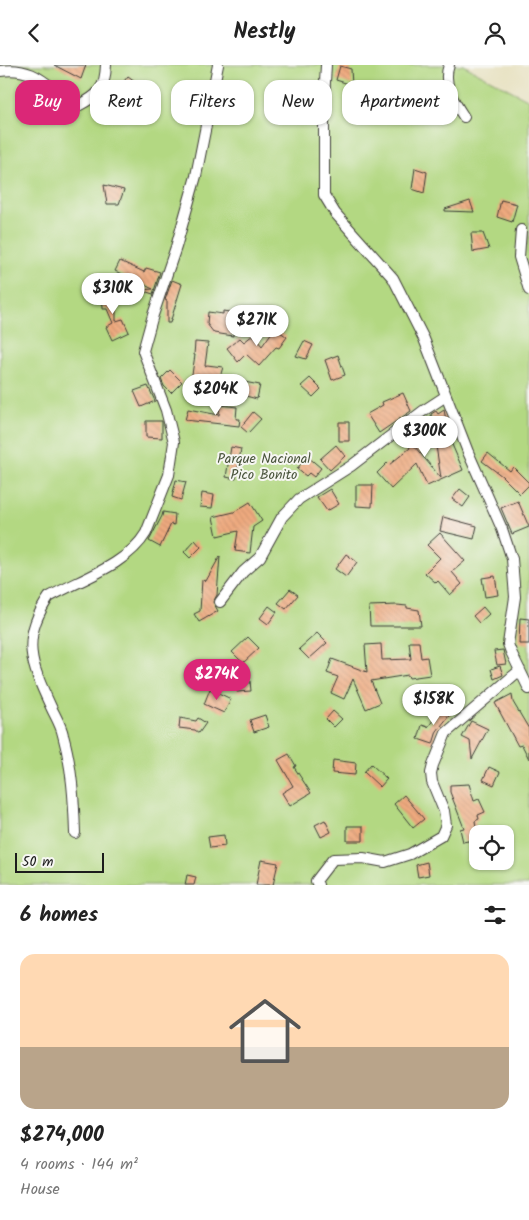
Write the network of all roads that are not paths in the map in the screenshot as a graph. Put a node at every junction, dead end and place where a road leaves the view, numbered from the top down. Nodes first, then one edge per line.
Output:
1 (106, 65) edge
2 (218, 65) edge
3 (326, 65) edge
4 (449, 65) edge
5 (0, 71) edge
6 (464, 117) dead end
7 (521, 230) dead end
8 (529, 290) edge
9 (446, 396) junction
10 (220, 603) dead end
11 (520, 670) junction
12 (529, 689) edge
13 (75, 833) dead end
14 (318, 885) edge

1 - 5 street
2 - 13 street
3 - 9 street
4 - 6 street
7 - 8 street
9 - 10 street
9 - 11 street
11 - 12 street
11 - 14 street

